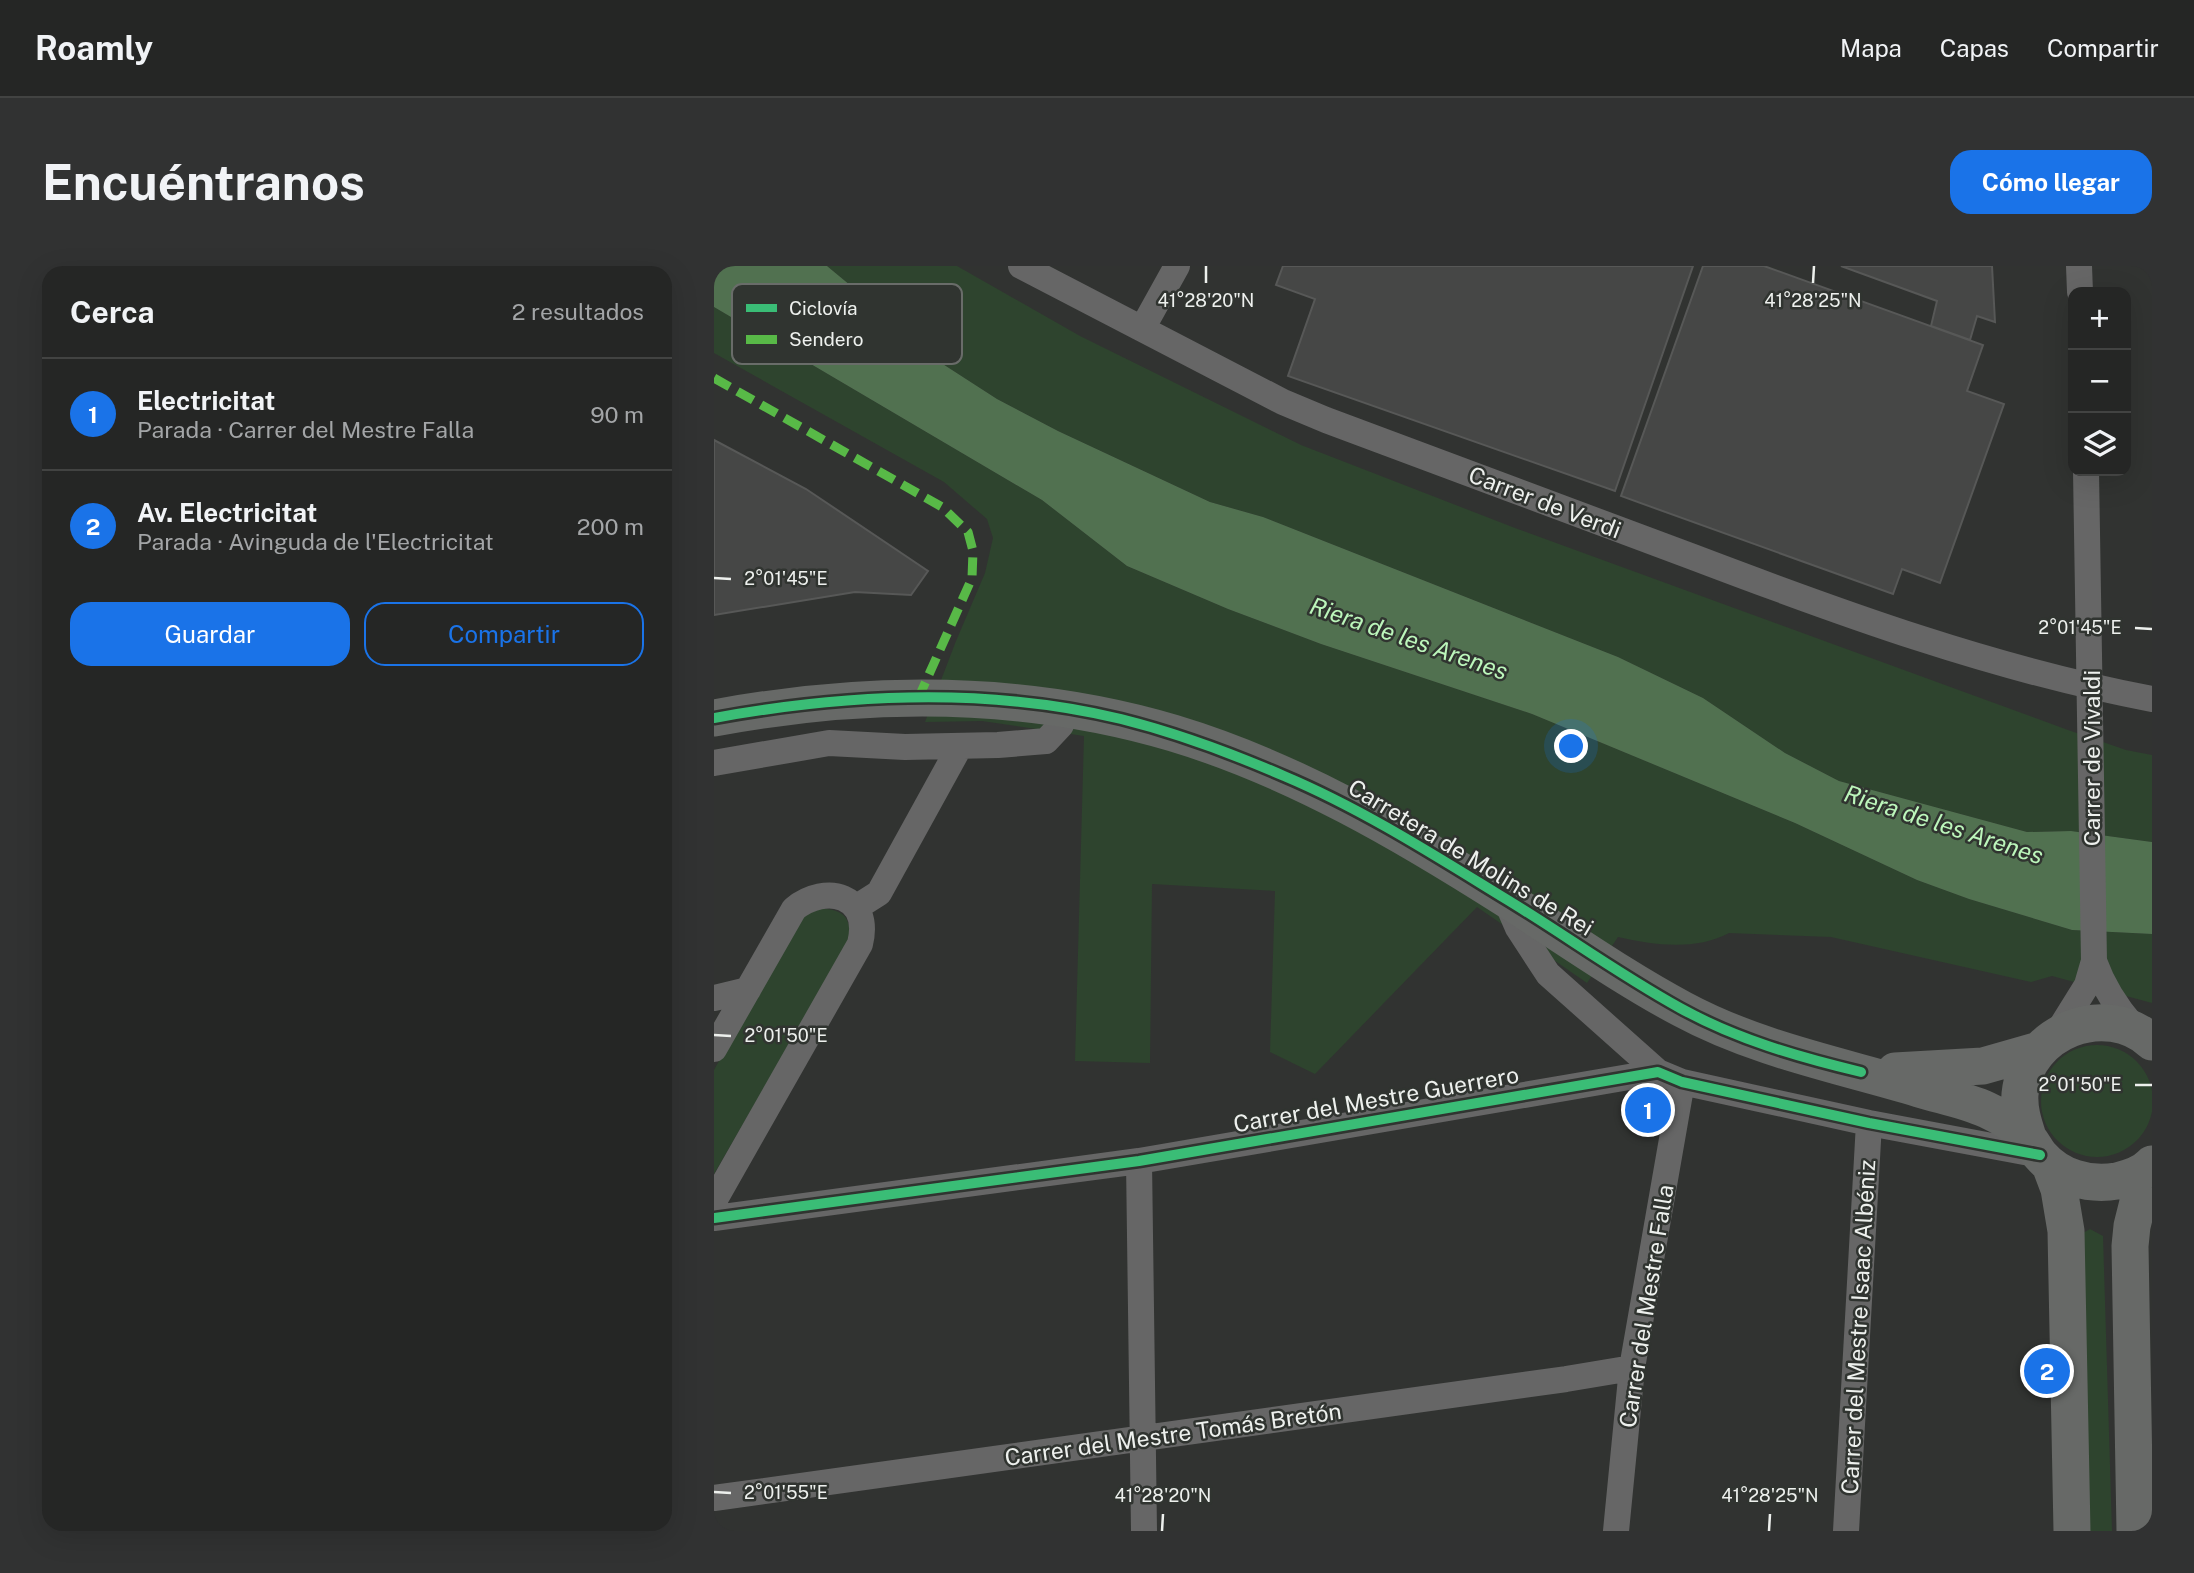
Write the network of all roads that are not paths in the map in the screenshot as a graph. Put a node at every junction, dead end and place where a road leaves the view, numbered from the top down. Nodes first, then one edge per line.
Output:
1 (1021, 266) edge
2 (1177, 266) edge
3 (2079, 266) edge
4 (2080, 287) edge
5 (1142, 329) junction
6 (2086, 476) edge
7 (2090, 687) junction
8 (2152, 699) edge
9 (1067, 709) junction
10 (714, 718) edge
11 (960, 746) junction
12 (714, 763) edge
13 (1505, 898) junction
14 (858, 907) junction
15 (2094, 961) junction
16 (748, 990) junction
17 (714, 998) edge
18 (2145, 1037) edge
19 (2047, 1043) junction
20 (714, 1049) edge
21 (1658, 1072) junction
22 (1861, 1072) junction
23 (1682, 1082) junction
24 (1869, 1124) junction
25 (2039, 1152) junction
26 (1139, 1161) junction
27 (2150, 1168) edge
28 (714, 1201) edge
29 (714, 1218) edge
30 (1632, 1368) junction
31 (1144, 1438) junction
32 (714, 1498) edge
33 (1144, 1531) edge
34 (1615, 1531) edge
35 (1846, 1531) edge
36 (2072, 1531) edge
37 (2135, 1531) edge

1 - 5 street, Carrer de Verdi
2 - 5 street
3 - 4 street
5 - 7 street, Carrer de Verdi
6 - 7 street, Carrer de Vivaldi
7 - 8 street, Carrer de Verdi
7 - 15 street, Carrer de Vivaldi
9 - 10 main road, Carretera de Molins de Rei
9 - 11 street
9 - 13 main road, Carretera de Molins de Rei
11 - 12 street
11 - 14 street
13 - 21 street, Carretera de Molins de Rei
13 - 22 main road, Carretera de Molins de Rei
14 - 16 street
14 - 28 street
15 - 18 street, Carrer de Vivaldi
15 - 19 street, Carrer de Vivaldi
16 - 17 street
16 - 20 street
18 - 19 main road, Carretera de Molins de Rei
19 - 22 main road, Carretera de Molins de Rei
19 - 25 main road
21 - 23 street
21 - 26 street, Carrer del Mestre Guerrero
22 - 25 main road, Carretera de Molins de Rei
23 - 24 street
23 - 30 street, Carrer del Mestre Falla
24 - 25 street
24 - 35 street, Carrer del Mestre Isaac Albéniz
25 - 27 main road
25 - 36 main road
26 - 29 street, Carrer del Mestre Guerrero
26 - 31 street
27 - 37 main road
30 - 31 street, Carrer del Mestre Tomás Bretón
30 - 34 street, Carrer del Mestre Falla
31 - 32 street, Carrer del Mestre Tomás Bretón
31 - 33 street

